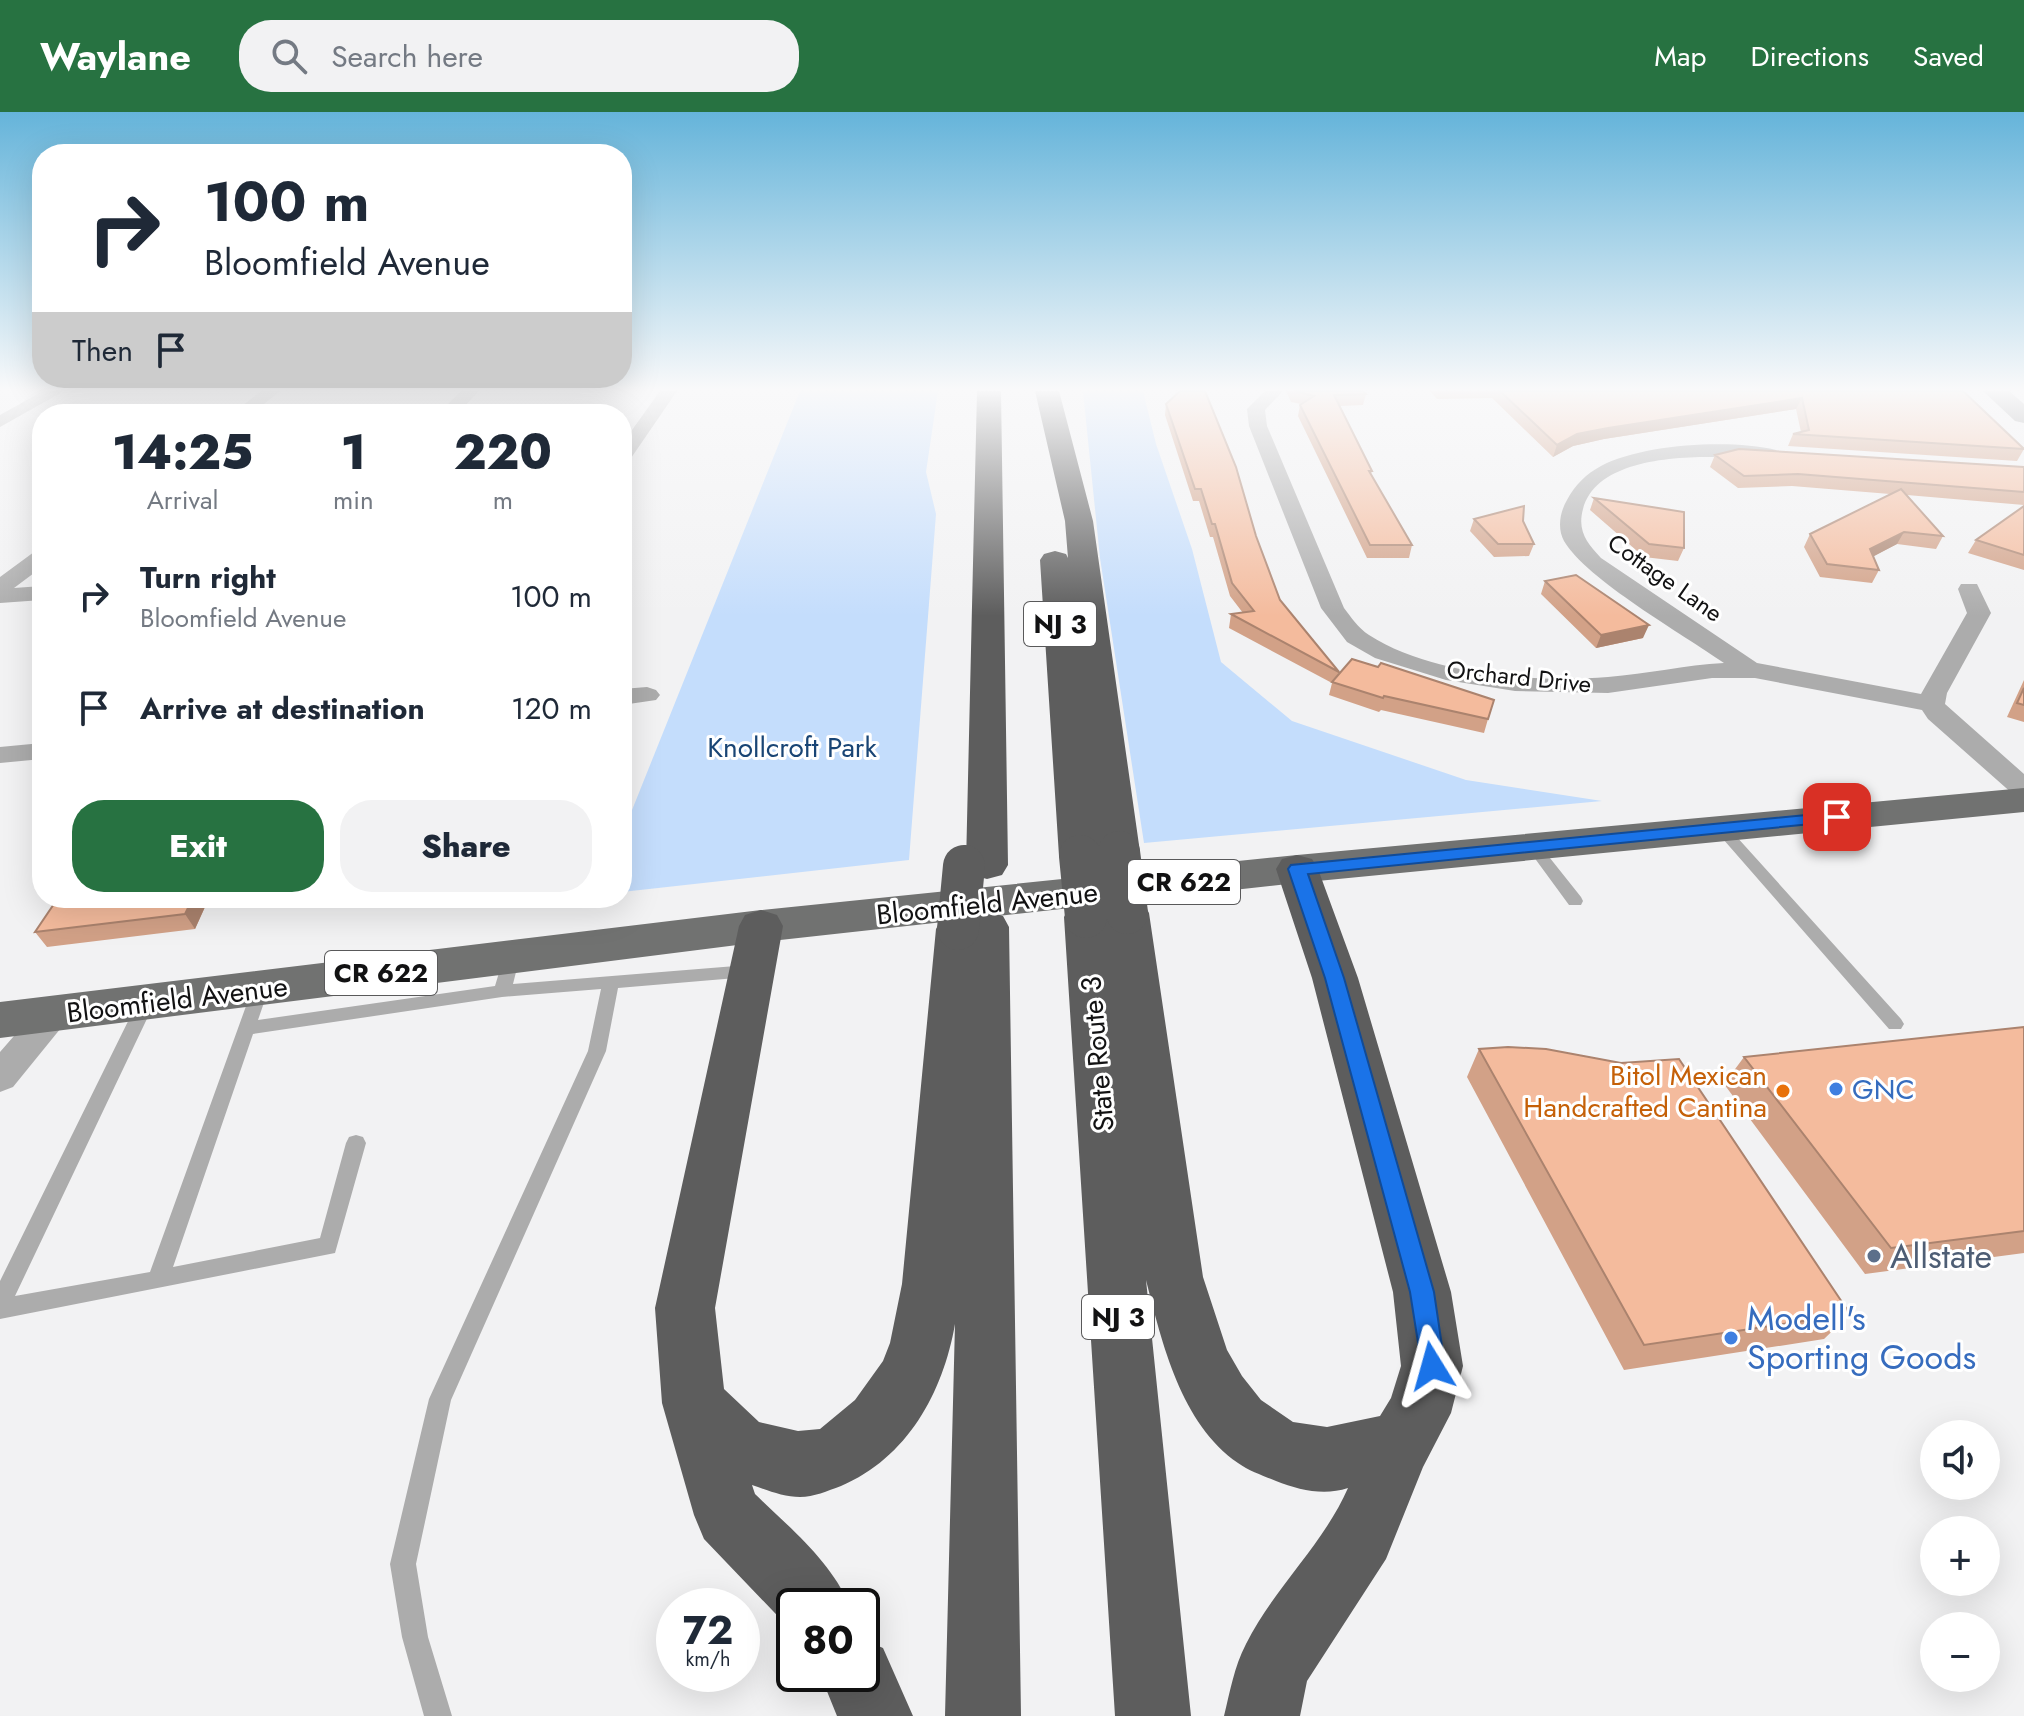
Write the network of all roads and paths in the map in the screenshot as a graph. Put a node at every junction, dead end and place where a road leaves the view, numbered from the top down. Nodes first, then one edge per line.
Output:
1 (989, 466) edge
2 (1053, 466) edge
3 (1274, 466) edge
4 (1622, 466) edge
5 (32, 564) edge
6 (0, 588) edge
7 (1969, 589) dead end
8 (32, 594) edge
9 (0, 596) edge
10 (1751, 670) junction
11 (1932, 704) junction
12 (32, 752) edge
13 (0, 755) edge
14 (2024, 789) edge
15 (2024, 800) edge
16 (1721, 828) junction
17 (1533, 846) junction
18 (1297, 869) junction
19 (1575, 901) dead end
20 (1106, 915) junction
21 (973, 928) junction
22 (757, 948) junction
23 (507, 974) junction
24 (610, 985) junction
25 (145, 1003) junction
26 (254, 1008) junction
27 (53, 1014) junction
28 (0, 1020) edge
29 (1895, 1024) dead end
30 (0, 1077) edge
31 (356, 1143) dead end
32 (158, 1280) junction
33 (0, 1306) edge
34 (694, 1403) junction
35 (1399, 1446) junction
36 (800, 1588) edge
37 (865, 1692) edge
38 (438, 1716) edge
39 (875, 1716) edge
40 (983, 1716) edge
41 (1153, 1716) edge
42 (1262, 1716) edge

1 - 21 highway, NJ 3, bridge
2 - 20 highway, State Route 3 / NJ 3, bridge
3 - 10 street, Orchard Drive
4 - 10 street, Cottage Lane
5 - 6 street
7 - 11 street
8 - 9 street
10 - 11 street, Orchard Drive
11 - 14 street
12 - 13 street
15 - 16 main road, Bloomfield Avenue / CR 622
16 - 17 main road, Bloomfield Avenue / CR 622
16 - 29 lane
17 - 18 main road, Bloomfield Avenue / CR 622
17 - 19 lane
18 - 22 main road, Bloomfield Avenue / CR 622
18 - 35 highway
20 - 35 highway
20 - 41 highway, State Route 3 / NJ 3
21 - 34 highway
21 - 40 highway
22 - 23 main road, Bloomfield Avenue / CR 622
22 - 24 lane
22 - 34 highway
23 - 24 lane
23 - 26 main road, Bloomfield Avenue / CR 622
24 - 38 lane
25 - 26 main road, Bloomfield Avenue / CR 622
25 - 27 main road, Bloomfield Avenue / CR 622
25 - 33 lane
26 - 32 lane
27 - 28 main road, Bloomfield Avenue / CR 622
27 - 30 street
31 - 32 lane
32 - 33 lane
34 - 36 highway
35 - 42 highway
37 - 39 highway

